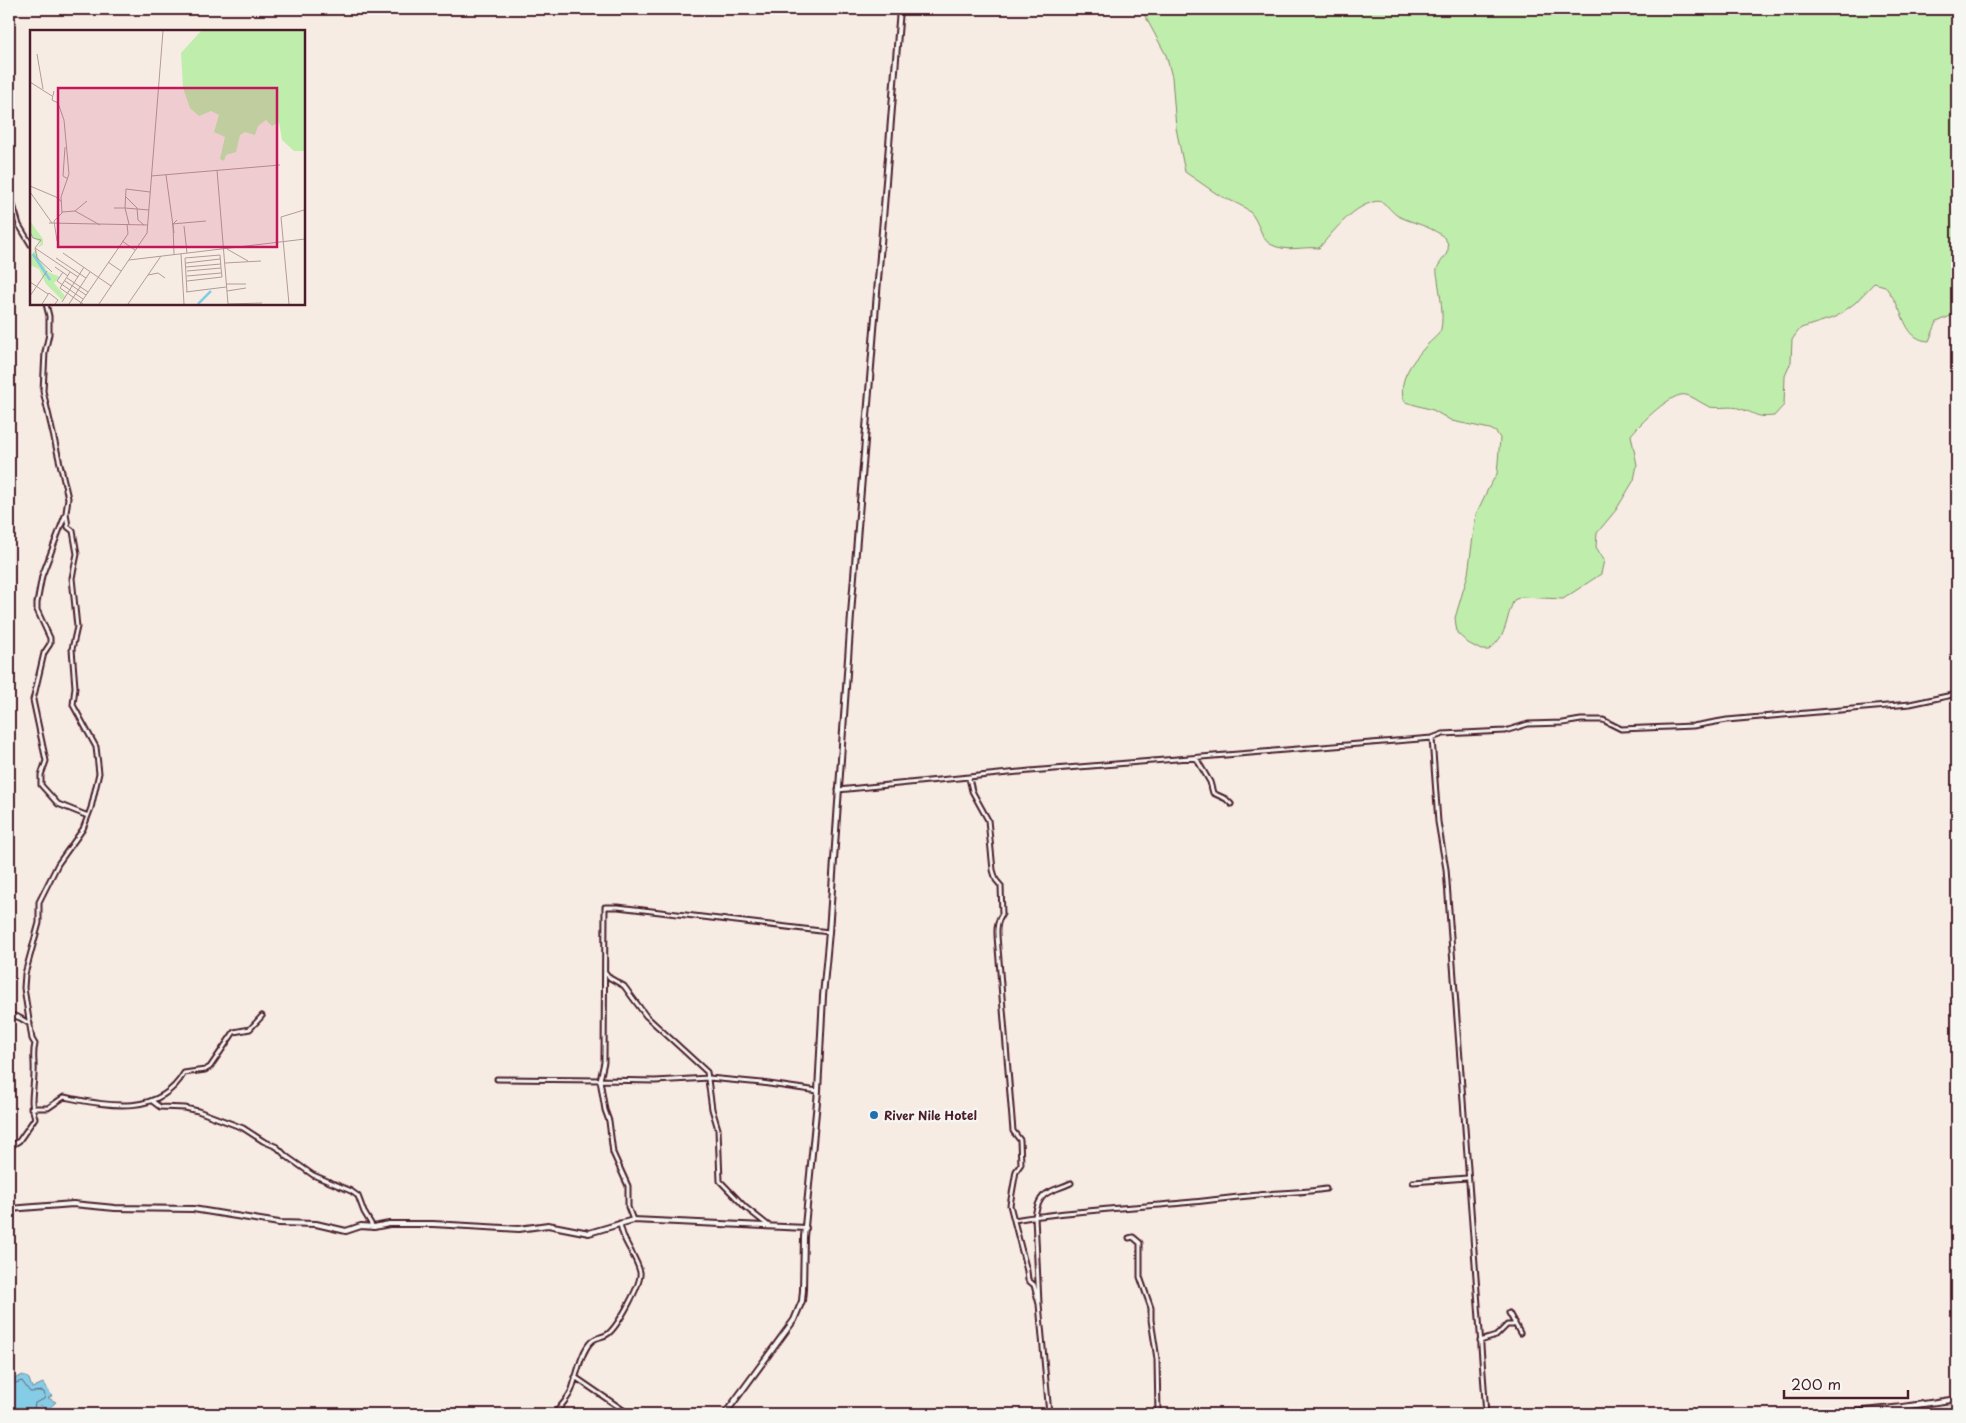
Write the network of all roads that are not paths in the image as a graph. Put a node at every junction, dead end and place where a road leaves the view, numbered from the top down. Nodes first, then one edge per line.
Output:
1 (900, 9) edge
2 (9, 169) edge
3 (30, 243) edge
4 (46, 305) edge
5 (66, 513) junction
6 (1957, 694) edge
7 (1432, 738) junction
8 (1196, 758) junction
9 (969, 778) junction
10 (838, 790) junction
11 (1231, 804) dead end
12 (88, 816) junction
13 (830, 932) junction
14 (605, 971) junction
15 (9, 1014) edge
16 (262, 1016) dead end
17 (30, 1024) junction
18 (709, 1078) junction
19 (497, 1079) dead end
20 (600, 1080) junction
21 (818, 1091) junction
22 (151, 1101) junction
23 (31, 1108) junction
24 (9, 1147) edge
25 (1468, 1178) junction
26 (1413, 1182) dead end
27 (1071, 1183) dead end
28 (1326, 1189) dead end
29 (9, 1209) edge
30 (1035, 1216) junction
31 (633, 1220) junction
32 (1014, 1220) junction
33 (620, 1224) junction
34 (770, 1226) junction
35 (374, 1227) junction
36 (806, 1228) junction
37 (1129, 1238) dead end
38 (1039, 1304) junction
39 (1509, 1313) dead end
40 (1515, 1322) junction
41 (1520, 1333) dead end
42 (1480, 1341) junction
43 (575, 1377) junction
44 (1957, 1399) edge
45 (554, 1414) edge
46 (629, 1414) edge
47 (725, 1414) edge
48 (1049, 1414) edge
49 (1158, 1414) edge
50 (1486, 1414) edge
51 (1835, 1414) edge

1 - 10 street
2 - 3 street
4 - 5 street
5 - 12 street
5 - 12 street
6 - 7 street
7 - 8 street
7 - 25 street
8 - 9 street
8 - 11 street
9 - 10 street
9 - 32 street
10 - 13 street
12 - 17 street
13 - 14 street
13 - 21 street
14 - 18 street
14 - 20 street
15 - 17 street
16 - 22 street
17 - 23 street
18 - 20 street
18 - 21 street
18 - 34 street
19 - 20 street
20 - 31 street
21 - 36 street
22 - 23 street
22 - 35 street
23 - 24 street
25 - 26 street
25 - 42 street
27 - 30 street
28 - 30 street
29 - 35 street
30 - 32 street
30 - 38 street
31 - 33 street
31 - 34 street
32 - 38 street
33 - 35 street
33 - 43 street
34 - 36 street
36 - 47 street
37 - 49 street
38 - 48 street
39 - 40 street
40 - 41 street
40 - 42 street
42 - 50 street
43 - 45 street
43 - 46 street
44 - 51 street

